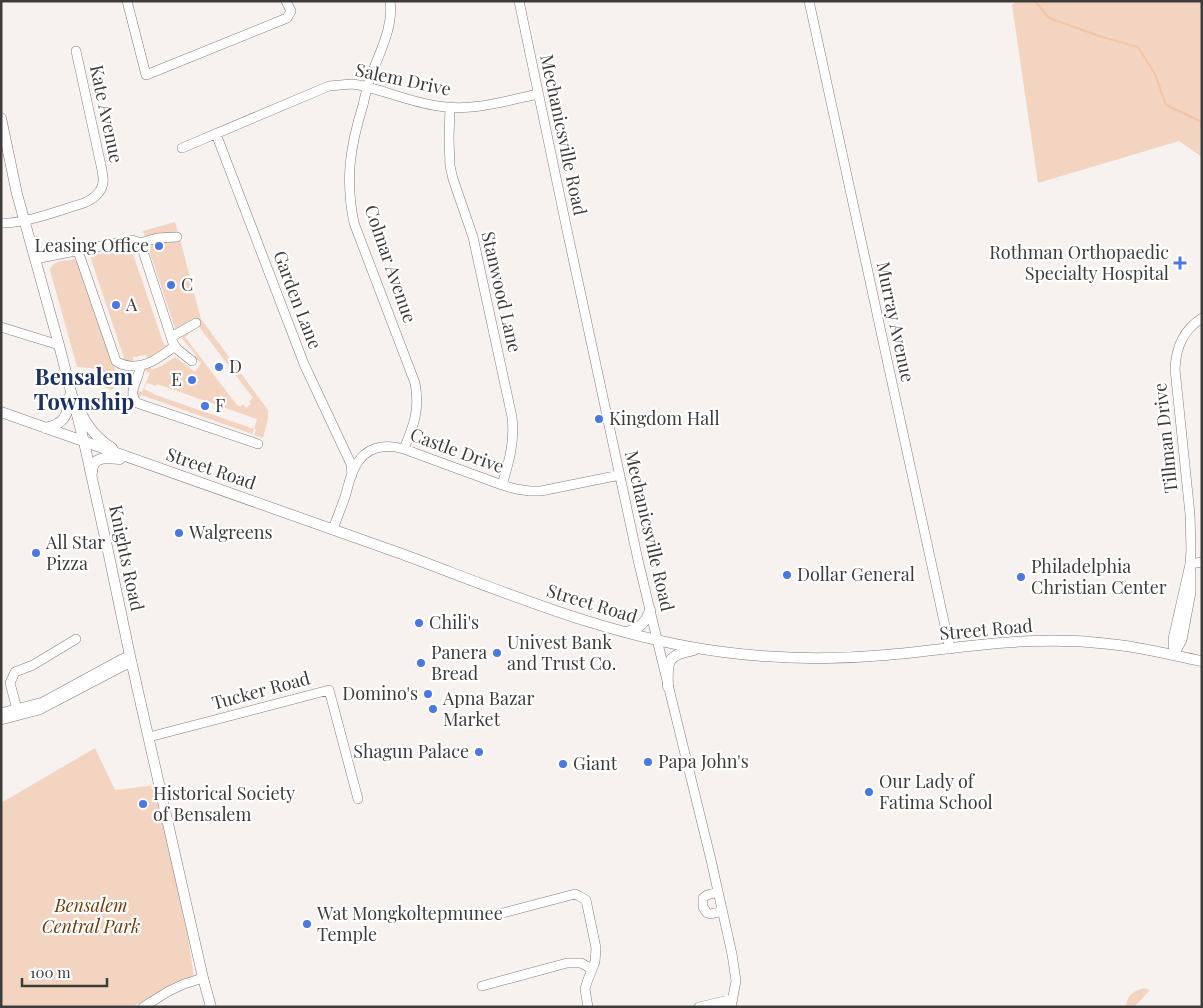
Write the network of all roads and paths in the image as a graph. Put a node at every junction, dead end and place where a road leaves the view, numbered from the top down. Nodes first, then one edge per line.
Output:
1 (127, 1) edge
2 (286, 1) edge
3 (390, 1) edge
4 (519, 1) edge
5 (810, 1) edge
6 (76, 51) dead end
7 (367, 87) junction
8 (538, 94) junction
9 (450, 107) junction
10 (1, 118) edge
11 (216, 134) junction
12 (4, 146) edge
13 (182, 148) dead end
14 (24, 221) junction
15 (1, 223) edge
16 (177, 237) dead end
17 (140, 243) junction
18 (78, 251) junction
19 (35, 260) junction
20 (1202, 318) edge
21 (196, 323) dead end
22 (1, 327) edge
23 (171, 337) junction
24 (59, 345) junction
25 (175, 346) junction
26 (192, 361) dead end
27 (140, 366) junction
28 (70, 388) junction
29 (1, 412) edge
30 (45, 428) junction
31 (84, 442) junction
32 (258, 444) dead end
33 (404, 449) junction
34 (130, 458) junction
35 (352, 475) junction
36 (620, 475) junction
37 (92, 479) junction
38 (502, 485) junction
39 (333, 529) junction
40 (1202, 549) edge
41 (1191, 550) junction
42 (1202, 562) edge
43 (1190, 564) junction
44 (650, 610) junction
45 (624, 632) junction
46 (76, 639) dead end
47 (657, 641) junction
48 (701, 649) junction
49 (950, 649) junction
50 (1174, 655) junction
51 (131, 660) junction
52 (1202, 661) edge
53 (668, 687) junction
54 (18, 712) junction
55 (1, 713) edge
56 (1, 720) edge
57 (149, 737) junction
58 (358, 799) dead end
59 (718, 892) junction
60 (722, 911) junction
61 (499, 914) dead end
62 (592, 969) junction
63 (203, 978) junction
64 (482, 986) dead end
65 (732, 1003) edge
66 (144, 1007) edge
67 (210, 1007) edge
68 (588, 1007) edge
69 (699, 1007) edge

1 - 2 street
3 - 7 street, Colmar Avenue
4 - 8 street, Mechanicsville Road
5 - 49 street, Murray Avenue
6 - 14 street, Kate Avenue
7 - 9 street, Salem Drive
7 - 11 street, Salem Drive
7 - 33 street, Colmar Avenue
8 - 9 street, Salem Drive
8 - 36 street, Mechanicsville Road
9 - 38 street, Stanwood Lane
10 - 12 main road, Knights Road
11 - 13 street, Salem Drive
11 - 35 street, Garden Lane
12 - 14 main road, Knights Road
14 - 15 street, Kate Avenue
14 - 19 main road, Knights Road
16 - 17 street
17 - 18 street
17 - 23 street
18 - 19 street
18 - 27 street
19 - 24 main road, Knights Road
20 - 41 street, Tillman Drive
21 - 23 street
22 - 24 street
23 - 25 street
24 - 28 main road, Knights Road
25 - 26 street
25 - 27 street
27 - 32 street
28 - 30 main road
28 - 31 main road, Knights Road
28 - 34 main road
29 - 30 main road, Street Road
30 - 31 main road, Street Road
31 - 34 main road, Street Road
31 - 37 main road, Knights Road
33 - 35 street, Castle Drive
33 - 38 street, Castle Drive
34 - 37 main road
34 - 39 main road, Street Road
35 - 39 street, Castle Drive
36 - 38 street, Castle Drive
36 - 44 street, Mechanicsville Road
37 - 51 main road, Knights Road
39 - 45 main road, Street Road
40 - 41 street
41 - 43 street, Tillman Drive
42 - 43 street
43 - 50 street, Tillman Drive
44 - 45 main road
44 - 47 street, Mechanicsville Road
45 - 47 main road, Street Road
46 - 54 street
47 - 48 main road, Street Road
47 - 53 street, Mechanicsville Road
48 - 49 main road, Street Road
48 - 53 main road
49 - 50 main road, Street Road
50 - 52 main road, Street Road
51 - 54 street
51 - 57 main road, Knights Road
53 - 59 street, Mechanicsville Road
54 - 55 street
54 - 56 street
57 - 58 street, Tucker Road
57 - 63 main road, Knights Road
59 - 60 street, Mechanicsville Road
59 - 60 street
60 - 65 street, Mechanicsville Road
61 - 62 street
62 - 64 street
62 - 68 street
63 - 66 street
63 - 67 main road, Knights Road
65 - 69 street

